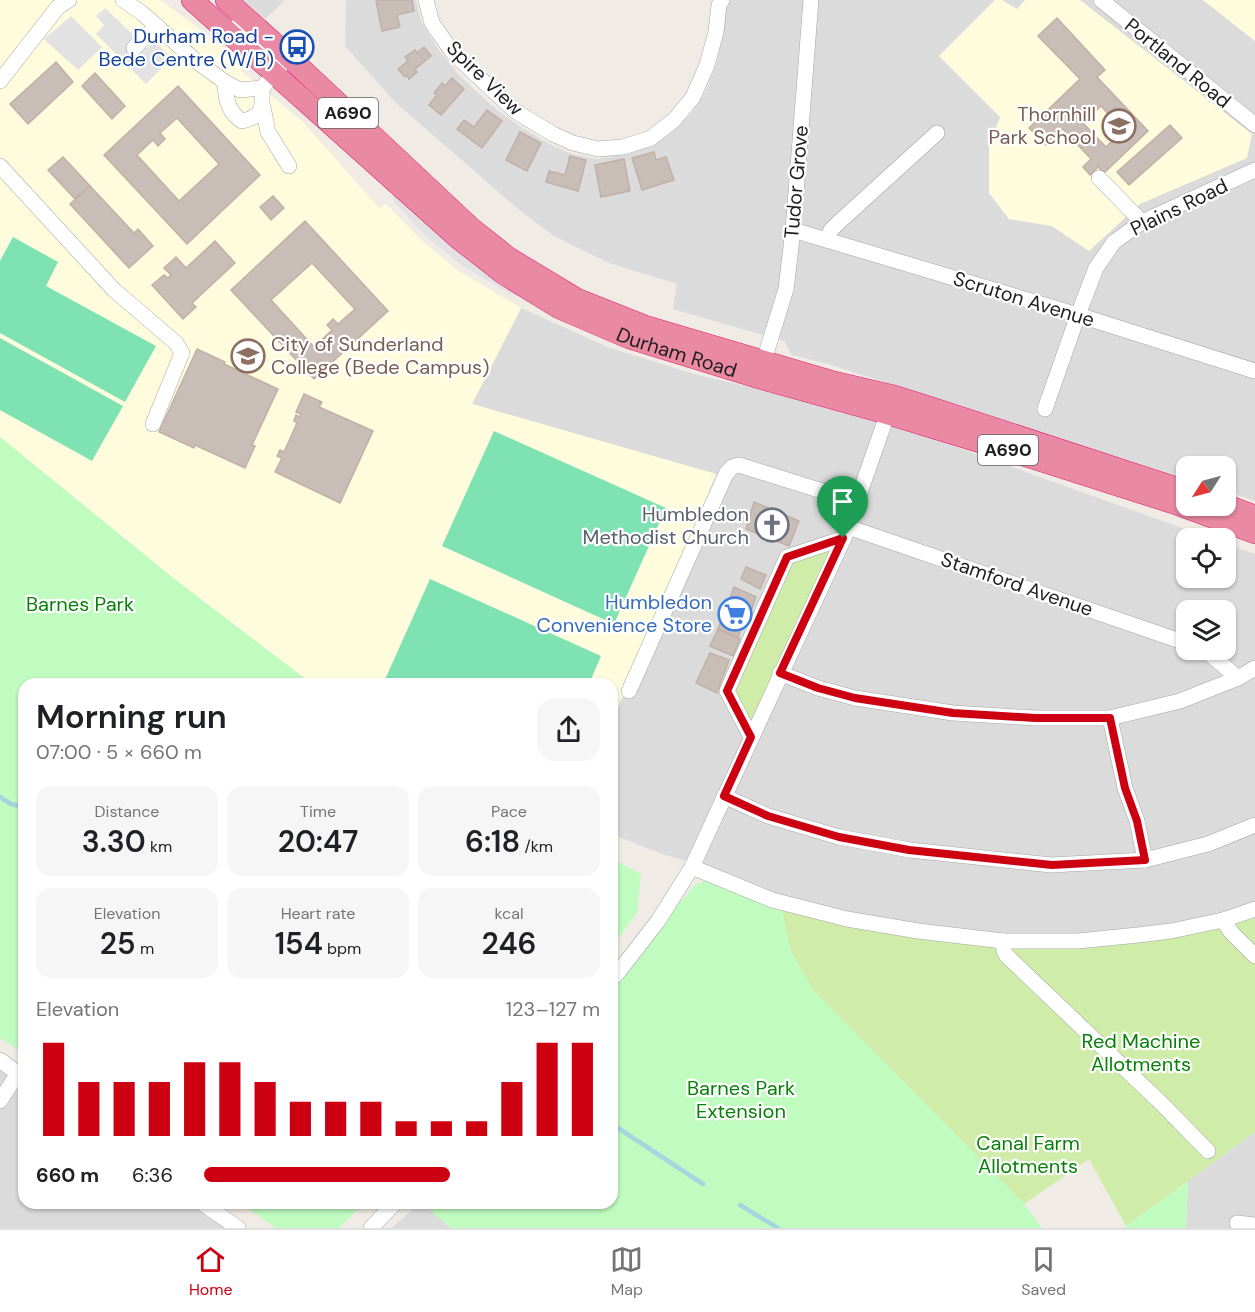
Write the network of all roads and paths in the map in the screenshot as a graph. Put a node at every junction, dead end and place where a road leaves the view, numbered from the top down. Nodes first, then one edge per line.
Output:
1 (69, 0) edge
2 (123, 0) edge
3 (192, 0) edge
4 (226, 0) edge
5 (426, 0) edge
6 (722, 0) edge
7 (811, 0) edge
8 (1101, 0) edge
9 (157, 26) junction
10 (134, 48) dead end
11 (0, 81) edge
12 (269, 81) junction
13 (225, 82) junction
14 (263, 107) junction
15 (1255, 125) edge
16 (937, 133) dead end
17 (0, 166) edge
18 (289, 166) dead end
19 (1255, 170) edge
20 (1099, 178) dead end
21 (1142, 222) junction
22 (793, 230) junction
23 (827, 240) junction
24 (1078, 315) junction
25 (761, 369) junction
26 (1255, 371) edge
27 (891, 405) junction
28 (1045, 409) dead end
29 (153, 424) dead end
30 (1176, 488) edge
31 (857, 502) junction
32 (1236, 509) edge
33 (1255, 516) edge
34 (846, 532) junction
35 (1255, 533) edge
36 (1176, 640) edge
37 (1217, 660) edge
38 (1255, 668) edge
39 (780, 673) junction
40 (1238, 678) junction
41 (629, 691) dead end
42 (1110, 718) junction
43 (751, 737) junction
44 (724, 796) junction
45 (1255, 825) edge
46 (1145, 860) junction
47 (692, 867) junction
48 (1255, 909) edge
49 (1223, 920) junction
50 (1003, 940) junction
51 (1255, 956) edge
52 (618, 972) edge
53 (0, 1060) edge
54 (18, 1073) edge
55 (18, 1079) edge
56 (0, 1101) edge
57 (1208, 1151) dead end
58 (211, 1209) edge
59 (391, 1209) edge
60 (1237, 1223) dead end
61 (1255, 1224) edge
62 (378, 1226) edge
63 (238, 1228) edge

1 - 11 street
2 - 9 street
3 - 12 highway, Durham Road / A690
4 - 12 street
4 - 25 highway, Durham Road / A690
5 - 6 street, Spire View
7 - 22 street, Tudor Grove
8 - 15 street, Portland Road
9 - 10 street
9 - 13 street
12 - 13 street
12 - 14 street
12 - 25 highway, Durham Road / A690
13 - 14 street
14 - 18 street
16 - 23 street
17 - 29 street
19 - 21 street, Plains Road
20 - 21 street
21 - 24 street, Plains Road
22 - 23 street, Scruton Avenue
22 - 25 street, Tudor Grove
23 - 24 street, Scruton Avenue
24 - 26 street, Scruton Avenue
24 - 28 street, Plains Road
25 - 27 highway, Durham Road / A690
27 - 30 highway, Durham Road / A690
27 - 31 street
27 - 35 highway, Durham Road / A690
31 - 34 street
31 - 41 street
32 - 33 highway
34 - 36 street, Stamford Avenue
34 - 39 street
34 - 43 street
37 - 40 street
38 - 40 street
39 - 42 street
39 - 43 street
40 - 42 street
42 - 46 street
43 - 44 street
44 - 46 street
44 - 47 street
45 - 46 street
47 - 50 street
47 - 52 street
48 - 49 street
49 - 50 street
49 - 51 street
50 - 57 street
53 - 54 street
55 - 56 street
58 - 63 street
59 - 62 street
60 - 61 street

